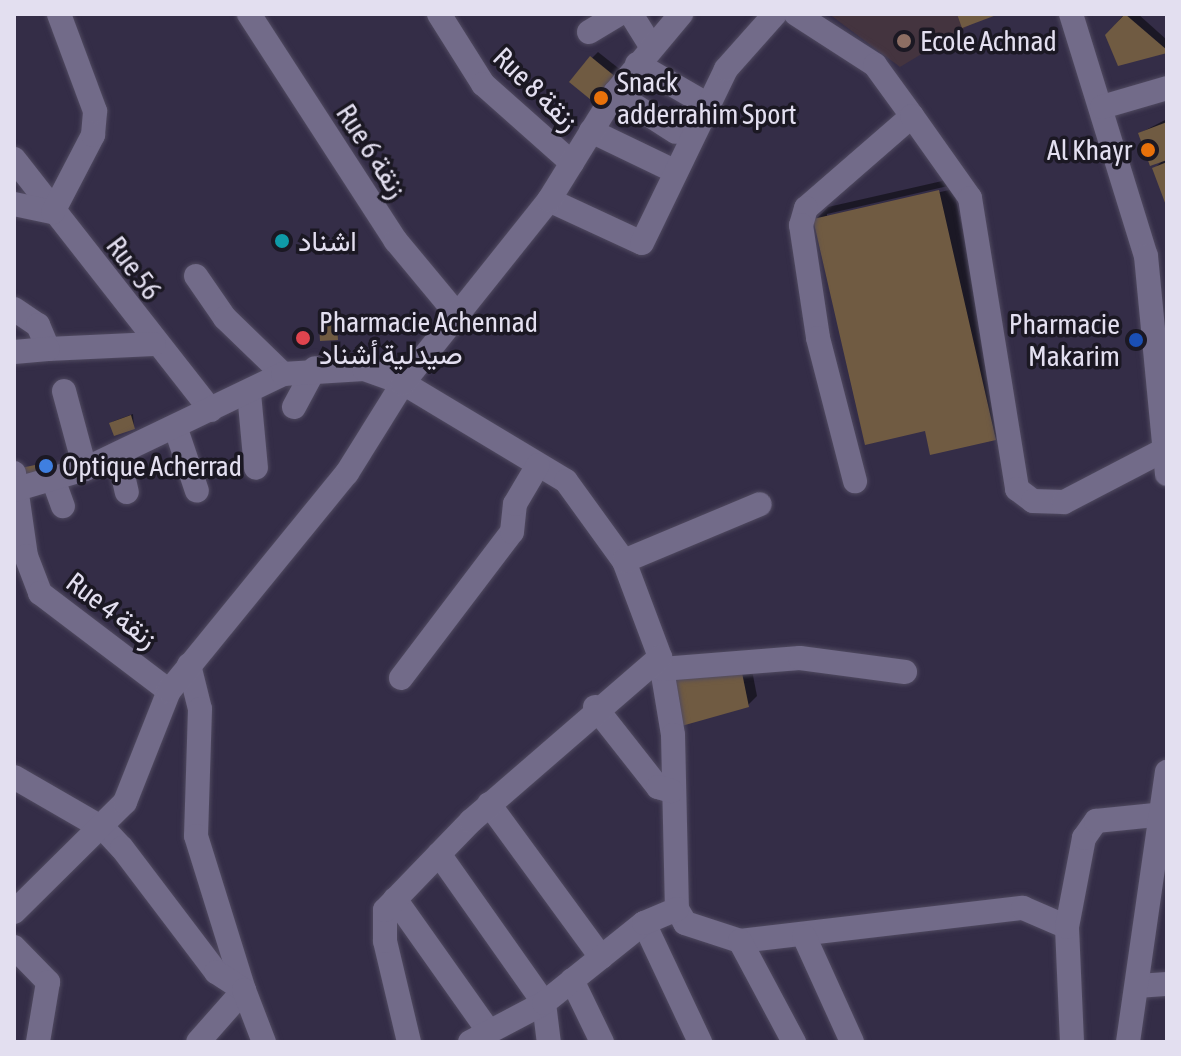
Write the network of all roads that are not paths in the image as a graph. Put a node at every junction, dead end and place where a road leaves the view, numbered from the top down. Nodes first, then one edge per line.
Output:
1 (59, 14) edge
2 (249, 14) edge
3 (439, 14) edge
4 (619, 14) edge
5 (631, 14) edge
6 (681, 14) edge
7 (775, 14) edge
8 (796, 14) edge
9 (1076, 17) edge
10 (589, 32) dead end
11 (645, 56) junction
12 (1167, 88) edge
13 (615, 93) junction
14 (708, 105) junction
15 (1102, 107) junction
16 (912, 116) junction
17 (591, 131) junction
18 (676, 132) dead end
19 (14, 159) edge
20 (572, 163) junction
21 (672, 170) junction
22 (549, 200) junction
23 (14, 204) edge
24 (53, 212) junction
25 (1156, 252) edge
26 (196, 276) dead end
27 (14, 309) edge
28 (455, 312) junction
29 (154, 344) junction
30 (48, 349) junction
31 (14, 352) edge
32 (315, 368) junction
33 (283, 374) junction
34 (403, 383) junction
35 (64, 391) dead end
36 (249, 393) junction
37 (1165, 399) edge
38 (294, 407) dead end
39 (211, 410) junction
40 (176, 429) junction
41 (118, 454) junction
42 (1166, 461) edge
43 (538, 465) junction
44 (256, 468) dead end
45 (85, 469) junction
46 (53, 479) junction
47 (855, 481) dead end
48 (14, 484) edge
49 (197, 491) dead end
50 (127, 492) dead end
51 (760, 504) dead end
52 (63, 506) dead end
53 (20, 556) edge
54 (624, 561) junction
55 (661, 663) junction
56 (189, 665) junction
57 (905, 672) dead end
58 (401, 678) dead end
59 (169, 691) junction
60 (595, 707) junction
61 (1167, 772) edge
62 (14, 777) edge
63 (671, 791) junction
64 (489, 804) junction
65 (1165, 814) junction
66 (104, 829) junction
67 (439, 854) junction
68 (1161, 877) edge
69 (395, 899) junction
70 (677, 909) junction
71 (14, 912) edge
72 (644, 923) junction
73 (1067, 927) junction
74 (804, 936) junction
75 (740, 941) junction
76 (14, 947) edge
77 (601, 957) junction
78 (572, 980) junction
79 (1167, 984) edge
80 (1138, 986) junction
81 (244, 990) junction
82 (544, 1003) junction
83 (480, 1037) edge
84 (38, 1042) edge
85 (198, 1042) edge
86 (264, 1042) edge
87 (409, 1042) edge
88 (549, 1042) edge
89 (602, 1042) edge
90 (700, 1042) edge
91 (794, 1042) edge
92 (852, 1042) edge
93 (1072, 1042) edge
94 (1128, 1042) edge

1 - 24 street
2 - 28 street, Rue 6 زنقة
3 - 20 street, Rue 8 زنقة
4 - 10 street
5 - 11 street
6 - 11 street
7 - 14 street
8 - 16 street
9 - 15 street
11 - 13 street
11 - 14 street
12 - 15 street
13 - 17 street
13 - 18 street
14 - 21 street
15 - 25 street
16 - 42 street
16 - 47 street
17 - 20 street
17 - 21 street
19 - 24 street, Rue 56
20 - 22 street
21 - 22 street
22 - 28 street
23 - 24 street
24 - 29 street, Rue 56
25 - 37 street
26 - 33 street
27 - 30 street
28 - 34 street
29 - 30 street
29 - 39 street, Rue 56
30 - 31 street
32 - 33 street
32 - 34 street
32 - 38 street
33 - 36 street
34 - 43 street
34 - 56 street
35 - 45 street
36 - 39 street
36 - 44 street
37 - 42 street
39 - 40 street
40 - 41 street
40 - 49 street
41 - 45 street
41 - 50 street
43 - 54 street
43 - 58 street
45 - 46 street
46 - 48 street
46 - 52 street
48 - 53 street, Rue 4 زنقة
51 - 54 street
53 - 59 street, Rue 4 زنقة
54 - 55 street
55 - 57 street
55 - 60 street
55 - 63 street
56 - 59 street
56 - 81 street
59 - 66 street
60 - 63 street
60 - 64 street
61 - 65 street
62 - 66 street
63 - 70 street
64 - 67 street
64 - 77 street
65 - 68 street
65 - 73 street
66 - 71 street
66 - 81 street
67 - 69 street
67 - 82 street
68 - 80 street
69 - 83 street
69 - 87 street
70 - 72 street
70 - 75 street
72 - 77 street
72 - 90 street
73 - 74 street
73 - 93 street
74 - 75 street
74 - 92 street
75 - 91 street
76 - 84 street
77 - 78 street
78 - 82 street
78 - 89 street
79 - 80 street
80 - 94 street
81 - 85 street
81 - 86 street
82 - 83 street
82 - 88 street

